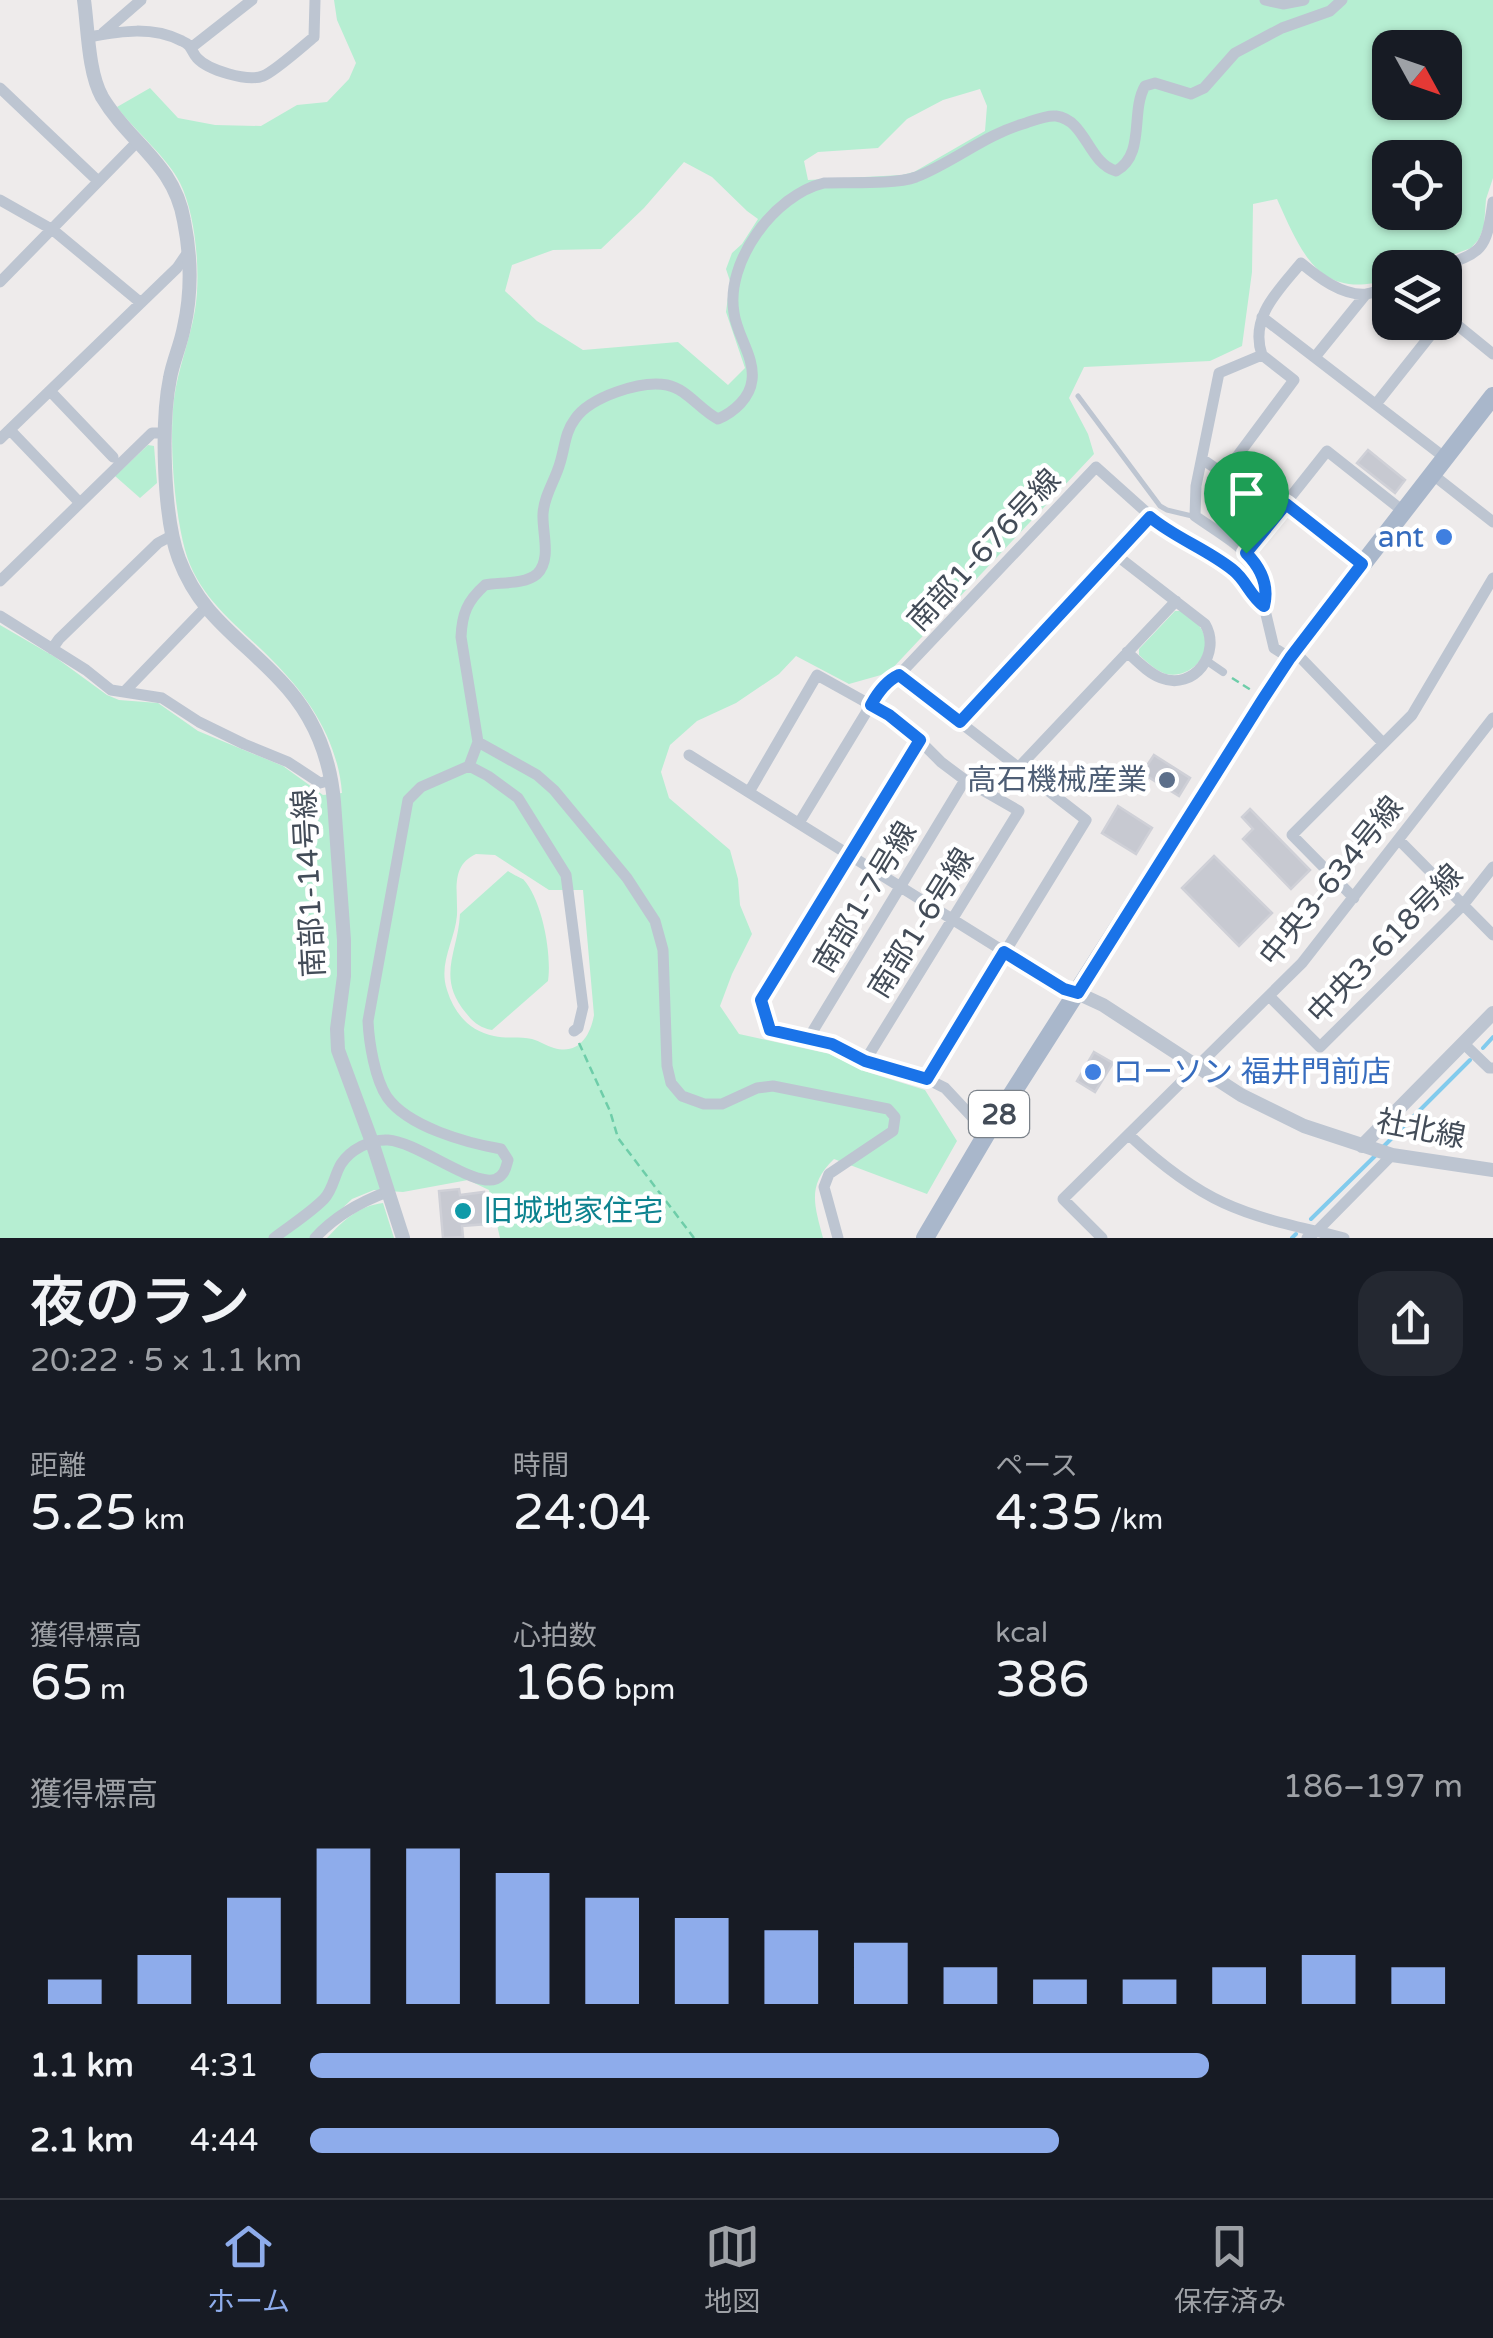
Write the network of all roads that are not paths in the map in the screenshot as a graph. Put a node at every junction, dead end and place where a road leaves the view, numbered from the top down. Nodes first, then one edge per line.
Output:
1 (84, 0) edge
2 (141, 0) edge
3 (252, 0) edge
4 (316, 0) edge
5 (1265, 0) edge
6 (1304, 0) edge
7 (1342, 0) edge
8 (95, 36) junction
9 (192, 47) junction
10 (0, 88) edge
11 (137, 142) junction
12 (98, 181) junction
13 (0, 200) edge
14 (1493, 202) edge
15 (53, 230) junction
16 (188, 252) junction
17 (1462, 257) edge
18 (0, 282) edge
19 (1372, 292) edge
20 (1366, 294) junction
21 (141, 303) junction
22 (1262, 317) junction
23 (1462, 331) edge
24 (1427, 340) edge
25 (1493, 354) edge
26 (1262, 356) junction
27 (1315, 357) junction
28 (50, 392) junction
29 (1078, 396) dead end
30 (1493, 396) edge
31 (1376, 404) junction
32 (10, 430) junction
33 (164, 434) junction
34 (0, 439) edge
35 (113, 457) dead end
36 (1444, 458) junction
37 (1202, 459) junction
38 (1432, 474) junction
39 (80, 503) junction
40 (1286, 504) junction
41 (1403, 511) junction
42 (1195, 516) junction
43 (1150, 517) junction
44 (1493, 522) edge
45 (173, 535) junction
46 (1246, 553) junction
47 (1116, 555) junction
48 (1362, 564) junction
49 (1493, 578) edge
50 (0, 581) edge
51 (1176, 601) junction
52 (1264, 606) junction
53 (205, 608) junction
54 (0, 616) edge
55 (52, 649) junction
56 (1128, 652) junction
57 (1293, 655) junction
58 (1207, 661) junction
59 (1223, 672) road end
60 (899, 675) junction
61 (124, 692) junction
62 (871, 705) junction
63 (1493, 718) edge
64 (960, 722) junction
65 (920, 740) junction
66 (478, 742) junction
67 (1384, 744) junction
68 (689, 755) dead end
69 (469, 766) junction
70 (1019, 767) junction
71 (332, 780) junction
72 (965, 780) junction
73 (749, 792) junction
74 (799, 823) junction
75 (1398, 840) junction
76 (850, 855) junction
77 (1493, 867) edge
78 (901, 887) junction
79 (1354, 898) junction
80 (1463, 905) junction
81 (953, 920) junction
82 (1493, 935) edge
83 (1004, 952) junction
84 (1078, 993) junction
85 (1269, 996) junction
86 (1493, 1013) edge
87 (574, 1032) road end
88 (808, 1040) junction
89 (1463, 1043) junction
90 (865, 1061) junction
91 (1490, 1063) edge
92 (1198, 1066) junction
93 (927, 1079) junction
94 (987, 1133) junction
95 (1128, 1135) junction
96 (372, 1142) junction
97 (1378, 1151) junction
98 (1493, 1170) edge
99 (387, 1192) junction
100 (1312, 1234) edge
101 (274, 1238) edge
102 (315, 1238) edge
103 (403, 1238) edge
104 (838, 1238) edge
105 (925, 1238) edge
106 (1102, 1238) edge
107 (1344, 1238) edge

1 - 8 street, 南部1-14号線
2 - 8 street
3 - 9 street
4 - 9 street
5 - 6 street
7 - 66 street
8 - 9 street
8 - 11 street, 南部1-14号線
10 - 12 street
11 - 12 street
11 - 16 street, 南部1-14号線
12 - 15 street
13 - 15 street
14 - 17 street
15 - 18 street
15 - 21 street
16 - 21 street
16 - 33 street, 南部1-14号線
19 - 20 street
20 - 22 street
20 - 27 street
21 - 28 street
22 - 26 street
22 - 27 street
23 - 25 street
24 - 31 street
26 - 37 street
26 - 37 street
27 - 31 street
28 - 32 street
28 - 35 street
29 - 42 lane
30 - 36 main road, 28
31 - 36 street
32 - 34 street
32 - 39 street
33 - 39 street
33 - 45 street, 南部1-14号線
36 - 38 main road, 28
37 - 42 street
38 - 41 main road, 28
38 - 44 street
39 - 50 street
40 - 41 street
40 - 46 street
40 - 48 street
41 - 48 main road, 28
42 - 46 street
43 - 47 street
43 - 52 street, 南部1-676号線
43 - 60 street, 南部1-676号線
45 - 53 street, 南部1-14号線
45 - 55 street
46 - 52 street
47 - 51 street
47 - 64 street
48 - 57 main road, 28
49 - 67 street
51 - 56 street
51 - 58 street
52 - 57 street, 南部1-676号線
53 - 61 street
53 - 71 street, 南部1-14号線
54 - 55 street
55 - 61 street
56 - 58 street
56 - 70 street
57 - 67 street, 南部1-676号線
57 - 84 main road, 28
58 - 59 street
60 - 62 street
60 - 64 street
61 - 71 street
62 - 65 street
62 - 73 street
62 - 74 street
63 - 75 street, 中央3-634号線
64 - 70 street
65 - 72 street
65 - 76 street
66 - 69 street
66 - 104 street
67 - 79 street
68 - 73 street
69 - 87 street
69 - 96 street
70 - 83 street
71 - 96 street, 南部1-14号線
72 - 78 street, 南部1-7号線
72 - 81 street, 南部1-6号線
73 - 74 street
74 - 76 street
75 - 79 street, 中央3-634号線
75 - 80 street
76 - 78 street
76 - 88 street
77 - 80 street, 中央3-618号線
78 - 81 street
78 - 88 street, 南部1-7号線
79 - 85 street, 中央3-634号線
80 - 82 street
80 - 85 street, 中央3-618号線
81 - 83 street
81 - 90 street, 南部1-6号線
83 - 84 street
83 - 93 street
84 - 92 street, 社北線
84 - 94 main road, 28
85 - 92 street, 中央3-634号線
86 - 89 street
88 - 90 street
89 - 91 street
89 - 97 street
90 - 93 street
92 - 95 street, 中央3-634号線
92 - 97 street, 社北線
93 - 94 street
94 - 105 main road, 28
95 - 100 street
95 - 106 street, 中央3-634号線
96 - 99 street, 南部1-14号線
96 - 101 street
97 - 98 street, 社北線
97 - 100 street
99 - 102 street
99 - 103 street, 南部1-14号線
100 - 107 street

